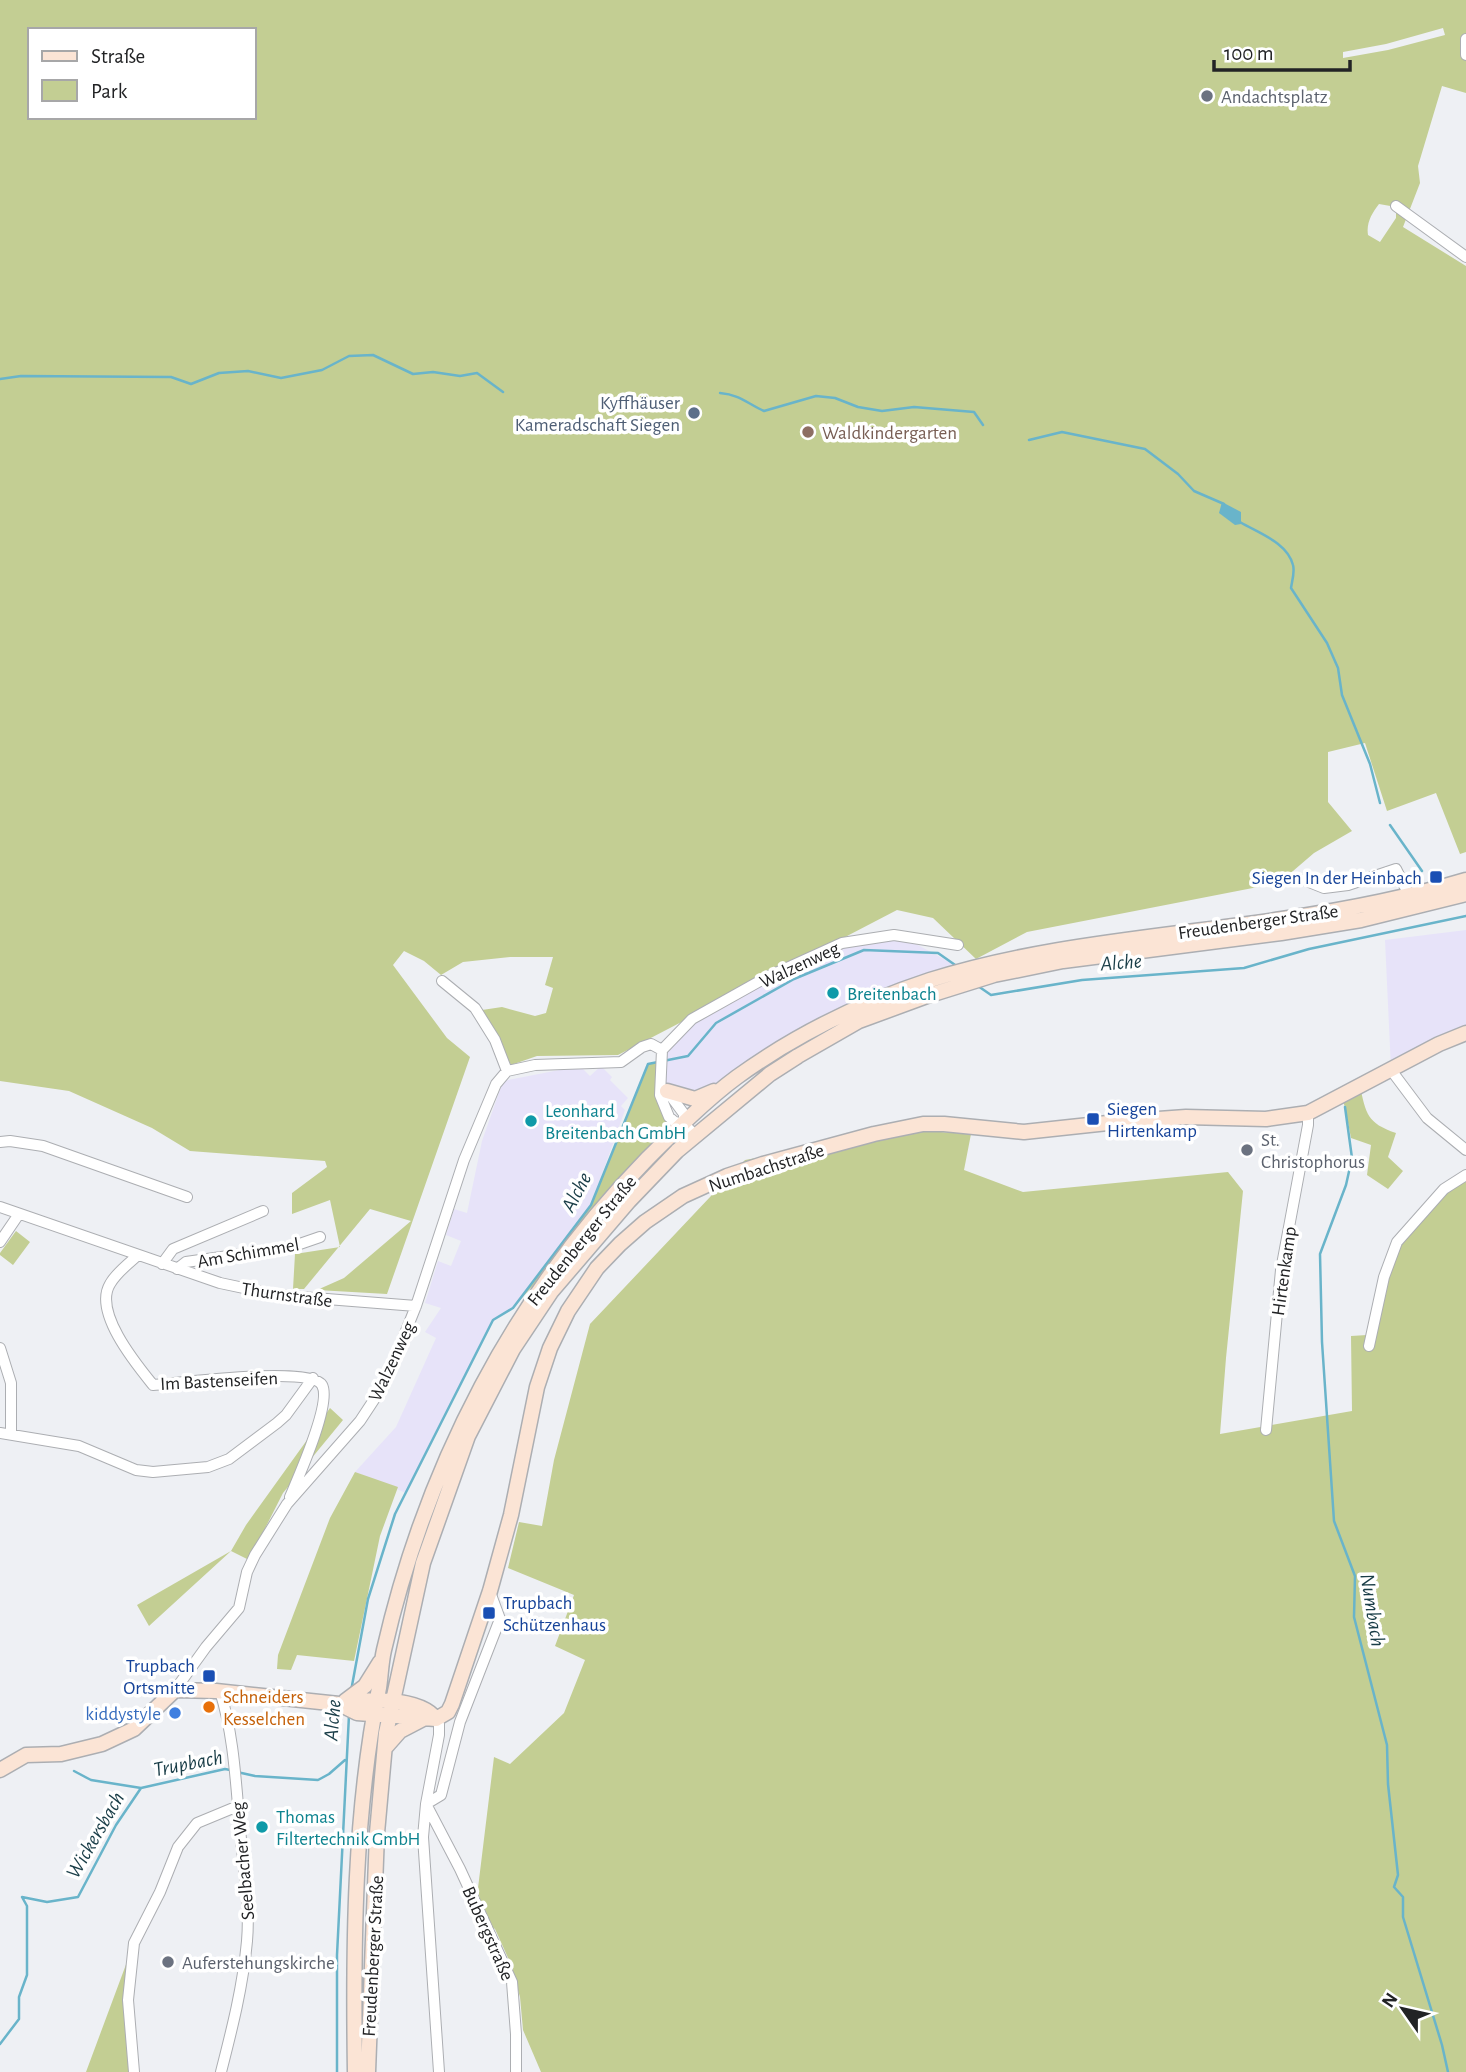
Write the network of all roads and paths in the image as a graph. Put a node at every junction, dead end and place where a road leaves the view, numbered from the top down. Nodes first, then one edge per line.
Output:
1 (1466, 39) edge
2 (1466, 55) edge
3 (1396, 206) dead end
4 (1466, 257) edge
5 (1304, 880) dead end
6 (1466, 880) edge
7 (1466, 894) edge
8 (1409, 895) junction
9 (958, 945) dead end
10 (967, 976) junction
11 (442, 981) dead end
12 (1466, 1032) edge
13 (662, 1050) junction
14 (1391, 1069) junction
15 (507, 1072) junction
16 (733, 1079) junction
17 (664, 1089) junction
18 (1308, 1113) junction
19 (684, 1124) junction
20 (695, 1135) junction
21 (0, 1142) edge
22 (1466, 1150) edge
23 (1466, 1175) edge
24 (187, 1197) dead end
25 (0, 1207) edge
26 (263, 1211) dead end
27 (19, 1214) junction
28 (320, 1237) dead end
29 (0, 1242) edge
30 (137, 1256) junction
31 (162, 1264) junction
32 (177, 1269) junction
33 (416, 1306) junction
34 (1369, 1346) dead end
35 (0, 1348) edge
36 (313, 1378) junction
37 (1266, 1430) dead end
38 (5, 1434) edge
39 (287, 1504) junction
40 (490, 1591) junction
41 (382, 1658) junction
42 (175, 1690) junction
43 (220, 1691) junction
44 (356, 1702) junction
45 (374, 1708) junction
46 (391, 1708) junction
47 (430, 1719) junction
48 (385, 1748) junction
49 (2, 1764) edge
50 (426, 1804) junction
51 (238, 1806) junction
52 (134, 2072) edge
53 (221, 2072) edge
54 (355, 2072) edge
55 (368, 2072) edge
56 (439, 2072) edge
57 (516, 2072) edge

1 - 2 street
3 - 4 street
5 - 8 street
6 - 8 main road, Freudenberger Straße
7 - 10 main road, Freudenberger Straße
8 - 10 main road, Freudenberger Straße
9 - 13 street, Walzenweg
10 - 16 main road, Freudenberger Straße
10 - 20 main road, Freudenberger Straße
11 - 15 street
12 - 14 main road, Numbachstraße
13 - 15 street
13 - 17 street
14 - 18 main road, Numbachstraße
14 - 22 street
15 - 33 street, Walzenweg
16 - 17 main road
16 - 19 main road, Freudenberger Straße
17 - 19 street
18 - 37 street, Hirtenkamp
18 - 40 main road, Numbachstraße
19 - 20 street
19 - 41 main road, Freudenberger Straße
20 - 46 main road, Freudenberger Straße
21 - 24 street
23 - 34 street
25 - 27 street, Thurnstraße
26 - 31 street
27 - 29 street
27 - 30 street, Thurnstraße
28 - 32 street, Am Schimmel
30 - 31 street, Thurnstraße
30 - 36 street, Im Bastenseifen
31 - 32 street, Thurnstraße
32 - 33 street, Thurnstraße
33 - 39 street, Walzenweg
35 - 38 street
36 - 38 street
36 - 39 street
39 - 42 street, Walzenweg
40 - 47 main road, Numbachstraße
40 - 50 street
41 - 44 main road
41 - 45 main road, Freudenberger Straße
42 - 43 main road
42 - 49 main road
43 - 44 main road
43 - 51 street, Seelbacher Weg
44 - 45 main road
45 - 46 main road
45 - 54 main road, Freudenberger Straße
46 - 47 main road
46 - 48 main road, Freudenberger Straße
47 - 48 main road
47 - 50 street
48 - 55 main road, Freudenberger Straße
50 - 56 street
50 - 57 street, Bubergstraße
51 - 52 street
51 - 53 street, Seelbacher Weg

